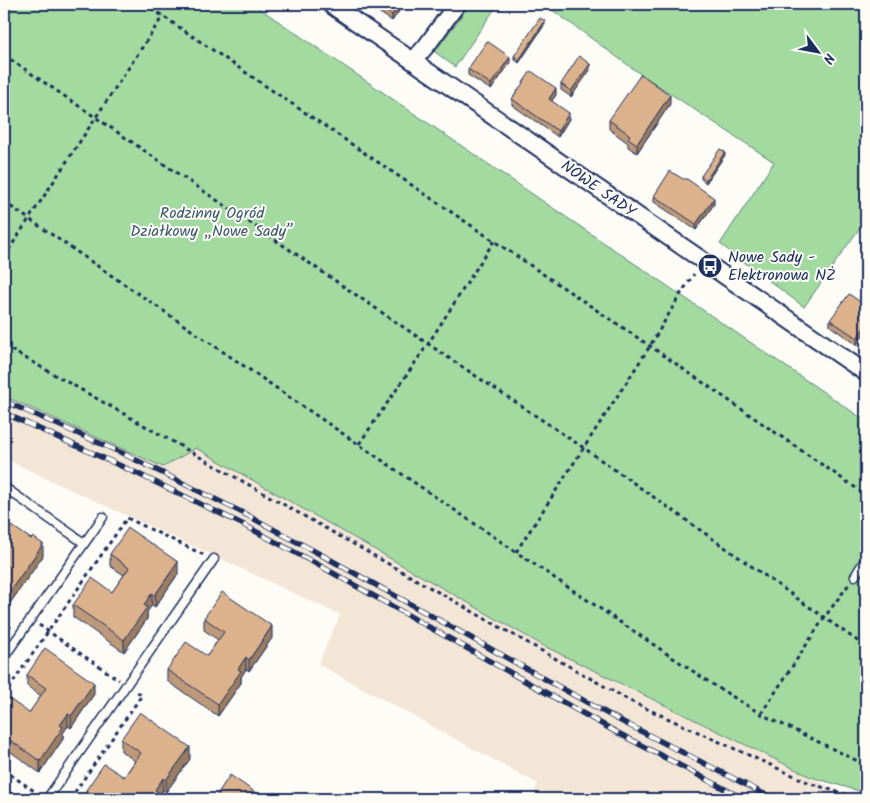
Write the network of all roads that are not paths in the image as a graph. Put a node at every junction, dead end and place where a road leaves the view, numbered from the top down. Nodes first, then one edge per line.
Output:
1 (330, 4) edge
2 (457, 4) edge
3 (413, 61) junction
4 (866, 372) edge
5 (4, 487) edge
6 (103, 517) dead end
7 (84, 543) junction
8 (866, 558) edge
9 (214, 559) road end
10 (855, 576) road end
11 (4, 657) edge
12 (47, 799) edge

1 - 3 street, NOWE SADY
2 - 3 street
3 - 4 street, NOWE SADY
5 - 7 lane
6 - 7 lane
7 - 11 lane
8 - 10 lane
9 - 12 lane

